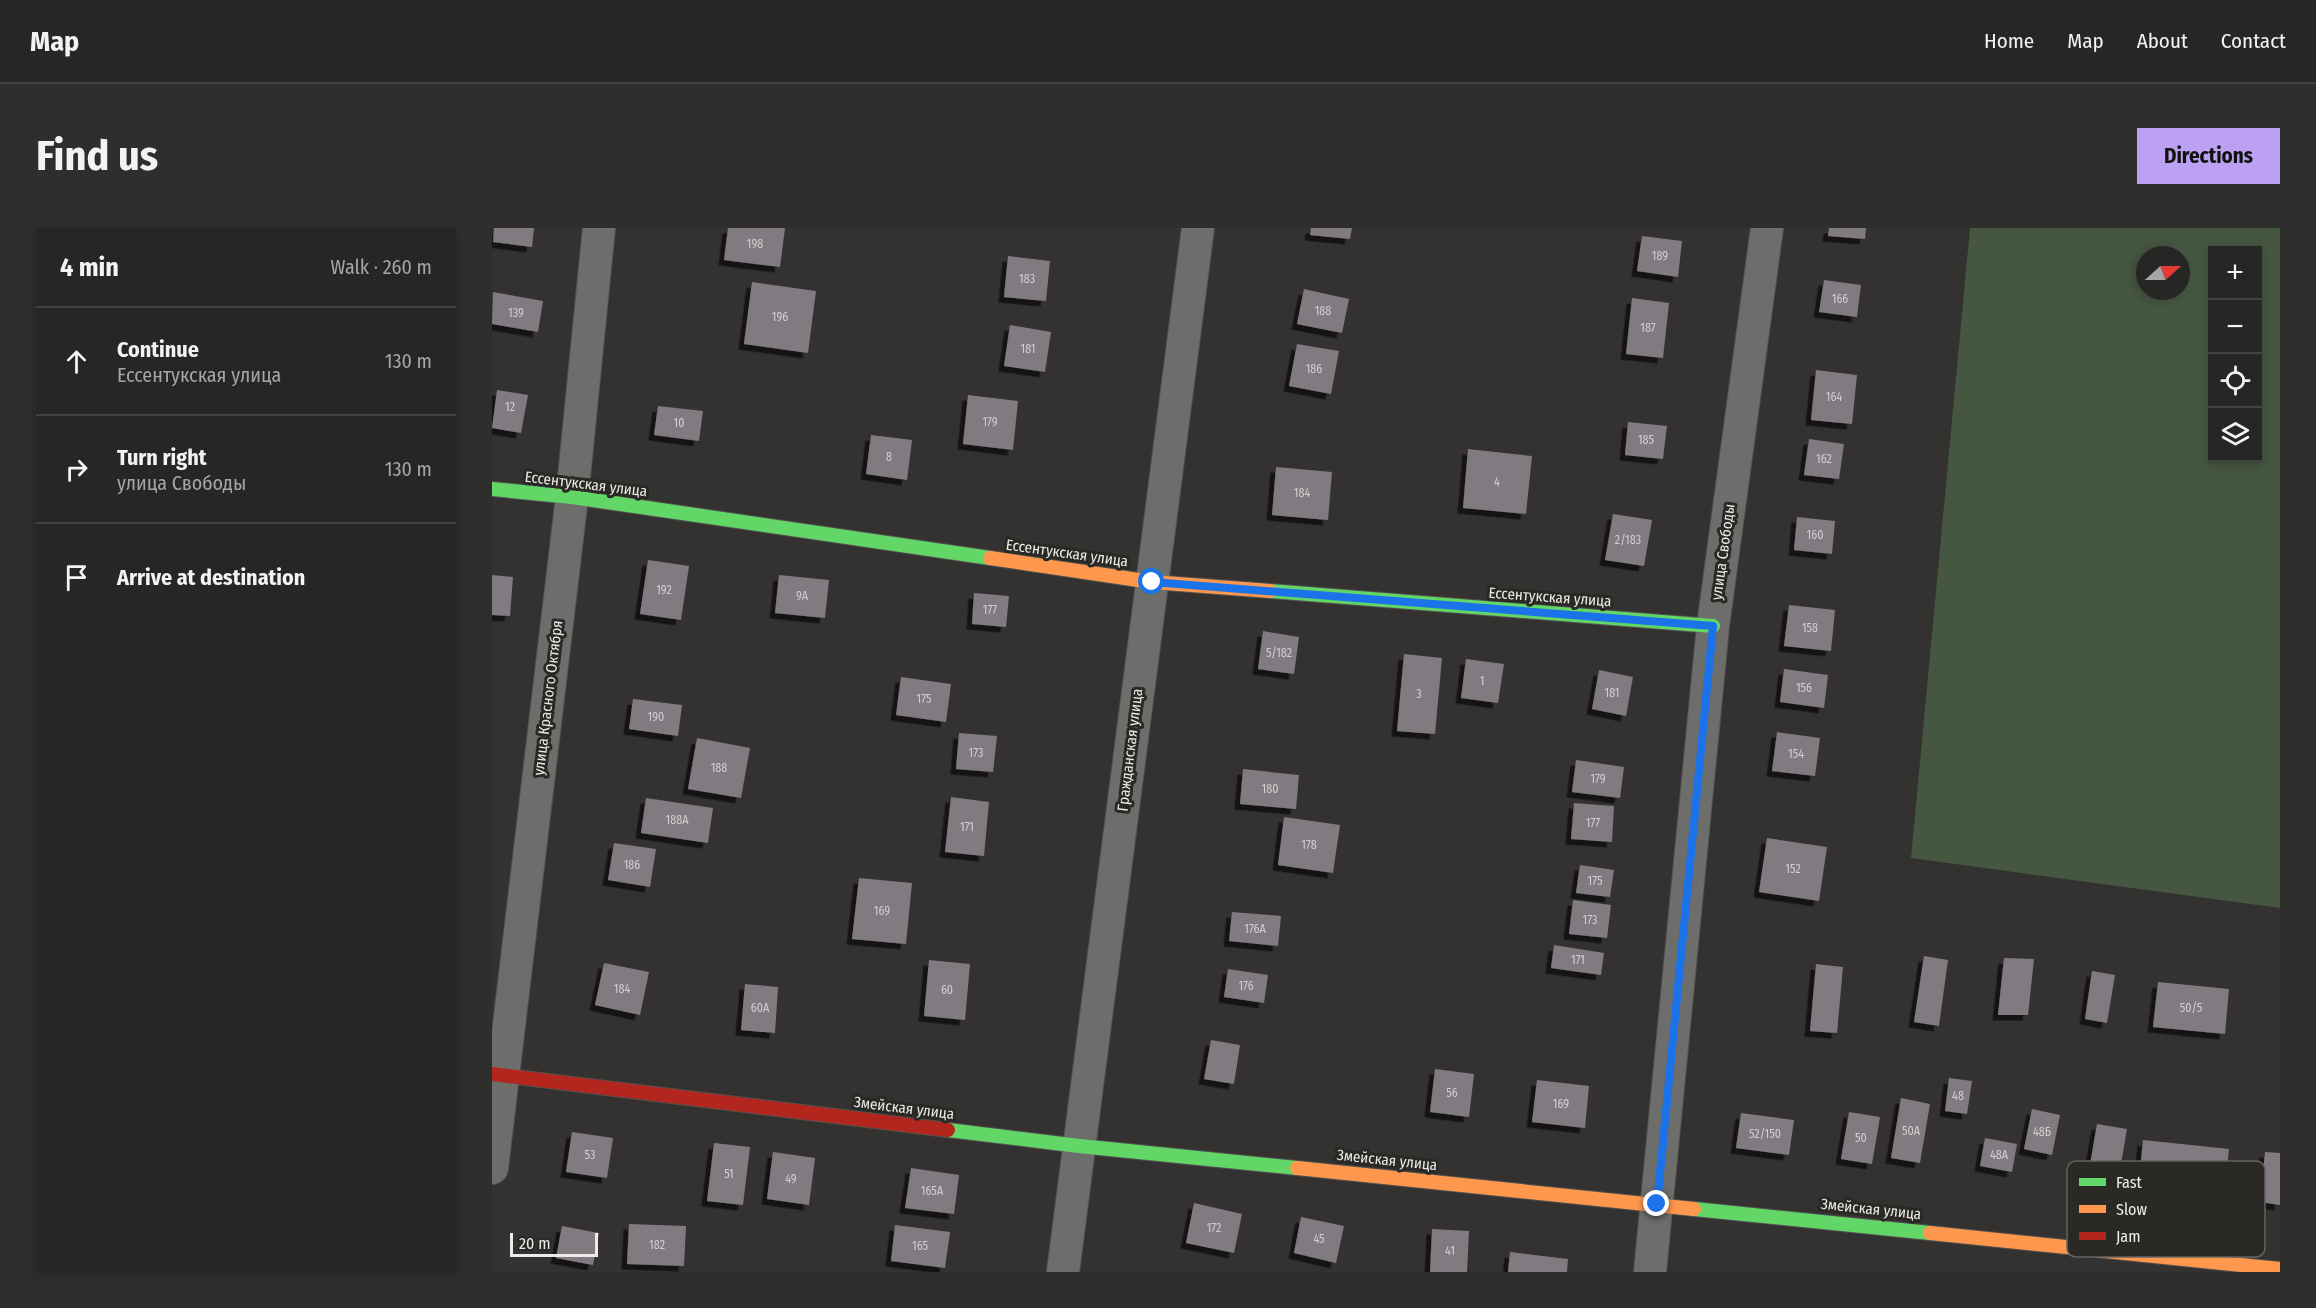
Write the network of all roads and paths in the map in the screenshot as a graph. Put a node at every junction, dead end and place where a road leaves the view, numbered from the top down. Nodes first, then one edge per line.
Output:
1 (599, 228) edge
2 (1198, 228) edge
3 (1767, 228) edge
4 (492, 489) edge
5 (572, 497) junction
6 (1152, 582) junction
7 (1713, 626) junction
8 (498, 1075) edge
9 (1079, 1146) junction
10 (492, 1168) edge
11 (1657, 1204) junction
12 (2067, 1252) edge
13 (2111, 1257) edge
14 (2179, 1265) edge
15 (2280, 1269) edge
16 (1063, 1272) edge
17 (1650, 1272) edge

1 - 5 street, улица Красного Октября
2 - 6 street, Гражданская улица
3 - 7 street, улица Свободы
4 - 5 street, Ессентукская улица
5 - 6 street, Ессентукская улица
5 - 8 street, улица Красного Октября
6 - 7 street, Ессентукская улица
6 - 9 street, Гражданская улица
7 - 11 street, улица Свободы
8 - 9 street, Змейская улица
8 - 10 street, улица Красного Октября
9 - 11 street, Змейская улица
9 - 16 street, Гражданская улица
11 - 12 street, Змейская улица
11 - 17 street, улица Свободы
13 - 14 street, Змейская улица
14 - 15 street, Змейская улица

